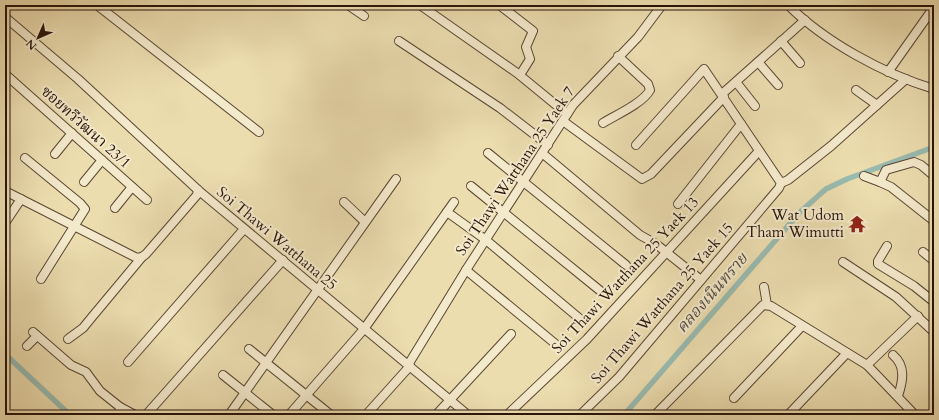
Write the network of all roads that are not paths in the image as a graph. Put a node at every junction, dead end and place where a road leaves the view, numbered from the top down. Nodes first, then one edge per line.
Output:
1 (97, 5) edge
2 (348, 5) edge
3 (420, 5) edge
4 (662, 5) edge
5 (788, 5) edge
6 (502, 7) dead end
7 (934, 7) edge
8 (364, 16) dead end
9 (5, 17) edge
10 (805, 20) junction
11 (399, 41) dead end
12 (781, 41) junction
13 (618, 56) junction
14 (758, 62) junction
15 (800, 63) dead end
16 (888, 72) junction
17 (5, 74) edge
18 (520, 75) junction
19 (906, 79) junction
20 (736, 82) junction
21 (778, 85) dead end
22 (934, 89) edge
23 (856, 90) dead end
24 (723, 96) junction
25 (877, 105) junction
26 (755, 106) dead end
27 (565, 117) junction
28 (603, 123) dead end
29 (741, 124) junction
30 (259, 132) dead end
31 (72, 133) junction
32 (548, 145) junction
33 (636, 145) dead end
34 (759, 151) junction
35 (488, 153) dead end
36 (542, 153) junction
37 (55, 154) dead end
38 (25, 158) dead end
39 (102, 160) junction
40 (864, 176) dead end
41 (934, 176) edge
42 (396, 178) dead end
43 (84, 182) dead end
44 (523, 182) junction
45 (880, 182) junction
46 (781, 183) junction
47 (471, 186) dead end
48 (132, 187) junction
49 (198, 190) junction
50 (5, 191) edge
51 (21, 199) junction
52 (147, 200) dead end
53 (344, 202) dead end
54 (454, 202) dead end
55 (678, 204) dead end
56 (115, 208) dead end
57 (447, 212) junction
58 (504, 212) junction
59 (934, 220) edge
60 (364, 221) junction
61 (5, 223) edge
62 (75, 227) junction
63 (244, 229) junction
64 (486, 240) junction
65 (887, 246) dead end
66 (923, 252) dead end
67 (667, 253) junction
68 (142, 257) junction
69 (283, 260) junction
70 (843, 262) dead end
71 (934, 262) edge
72 (626, 265) dead end
73 (466, 270) junction
74 (41, 279) dead end
75 (701, 280) junction
76 (764, 287) dead end
77 (317, 290) junction
78 (603, 293) dead end
79 (934, 302) edge
80 (767, 305) junction
81 (918, 316) junction
82 (579, 318) dead end
83 (802, 326) junction
84 (364, 329) junction
85 (934, 332) edge
86 (510, 334) dead end
87 (68, 339) dead end
88 (27, 346) dead end
89 (558, 346) dead end
90 (250, 349) dead end
91 (847, 353) junction
92 (893, 355) dead end
93 (128, 362) dead end
94 (266, 362) junction
95 (867, 364) junction
96 (408, 366) junction
97 (223, 375) dead end
98 (244, 392) junction
99 (306, 396) junction
100 (898, 396) junction
101 (734, 398) dead end
102 (451, 401) junction
103 (120, 411) edge
104 (5, 412) edge
105 (8, 415) edge
106 (133, 415) edge
107 (146, 415) edge
108 (229, 415) edge
109 (273, 415) edge
110 (289, 415) edge
111 (331, 415) edge
112 (366, 415) edge
113 (436, 415) edge
114 (468, 415) edge
115 (507, 415) edge
116 (580, 415) edge
117 (655, 415) edge
118 (788, 415) edge
119 (915, 415) edge

1 - 30 street
2 - 8 street
3 - 18 street
4 - 13 street, Soi Thawi Watthana 25 Yaek 7
5 - 10 street
6 - 18 street
7 - 16 street
9 - 49 street
10 - 12 street
10 - 16 street
11 - 32 street
12 - 14 street
12 - 15 street
13 - 27 street, Soi Thawi Watthana 25 Yaek 7
13 - 28 street
14 - 20 street
14 - 21 street
16 - 19 street
17 - 31 street, ซอยทวีวัฒนา 23/1
18 - 27 street
19 - 22 street
19 - 25 street
20 - 24 street
20 - 26 street
23 - 25 street
24 - 27 street
24 - 29 street
24 - 33 street
25 - 46 street
27 - 32 street, Soi Thawi Watthana 25 Yaek 7
29 - 34 street
29 - 55 street
31 - 37 street
31 - 39 street, ซอยทวีวัฒนา 23/1
32 - 36 street, Soi Thawi Watthana 25 Yaek 7
34 - 46 street
34 - 67 street, Soi Thawi Watthana 25 Yaek 13
35 - 44 street
36 - 44 street, Soi Thawi Watthana 25 Yaek 7
36 - 67 street
38 - 62 street
39 - 43 street
39 - 48 street, ซอยทวีวัฒนา 23/1
40 - 45 street
41 - 45 street
42 - 60 street
44 - 58 street, Soi Thawi Watthana 25 Yaek 7
44 - 72 street
45 - 59 street
46 - 75 street, Soi Thawi Watthana 25 Yaek 15
47 - 58 street
48 - 52 street, ซอยทวีวัฒนา 23/1
48 - 56 street
49 - 63 street, Soi Thawi Watthana 25
49 - 68 street, Soi Thawi Watthana 25
50 - 51 street
51 - 61 street
51 - 62 street
53 - 60 street
54 - 57 street
57 - 64 street
57 - 84 street
58 - 64 street, Soi Thawi Watthana 25 Yaek 7
58 - 78 street
60 - 77 street
62 - 68 street
62 - 74 street
63 - 69 street, Soi Thawi Watthana 25
63 - 93 street
64 - 73 street, Soi Thawi Watthana 25 Yaek 7
64 - 82 street
65 - 79 street
66 - 71 street
67 - 75 street
67 - 115 street, Soi Thawi Watthana 25 Yaek 13
68 - 87 street, Soi Thawi Watthana 25
69 - 77 street, Soi Thawi Watthana 25
69 - 107 street
70 - 81 street
73 - 89 street
73 - 96 street, Soi Thawi Watthana 25 Yaek 7
75 - 116 street, Soi Thawi Watthana 25 Yaek 15
76 - 80 street
77 - 84 street, Soi Thawi Watthana 25
77 - 94 street
80 - 83 street
80 - 117 street
81 - 85 street
81 - 95 street
83 - 91 street
83 - 101 street
84 - 96 street, Soi Thawi Watthana 25
84 - 99 street
86 - 102 street
88 - 103 street
90 - 94 street
91 - 95 street
91 - 118 street
92 - 100 street
94 - 98 street
94 - 99 street
95 - 100 street
96 - 102 street, Soi Thawi Watthana 25
96 - 112 street, Soi Thawi Watthana 25 Yaek 7
97 - 98 street
98 - 108 street
98 - 109 street
99 - 110 street
99 - 111 street
100 - 119 street
102 - 113 street
102 - 114 street, Soi Thawi Watthana 25
103 - 106 street
104 - 105 street

